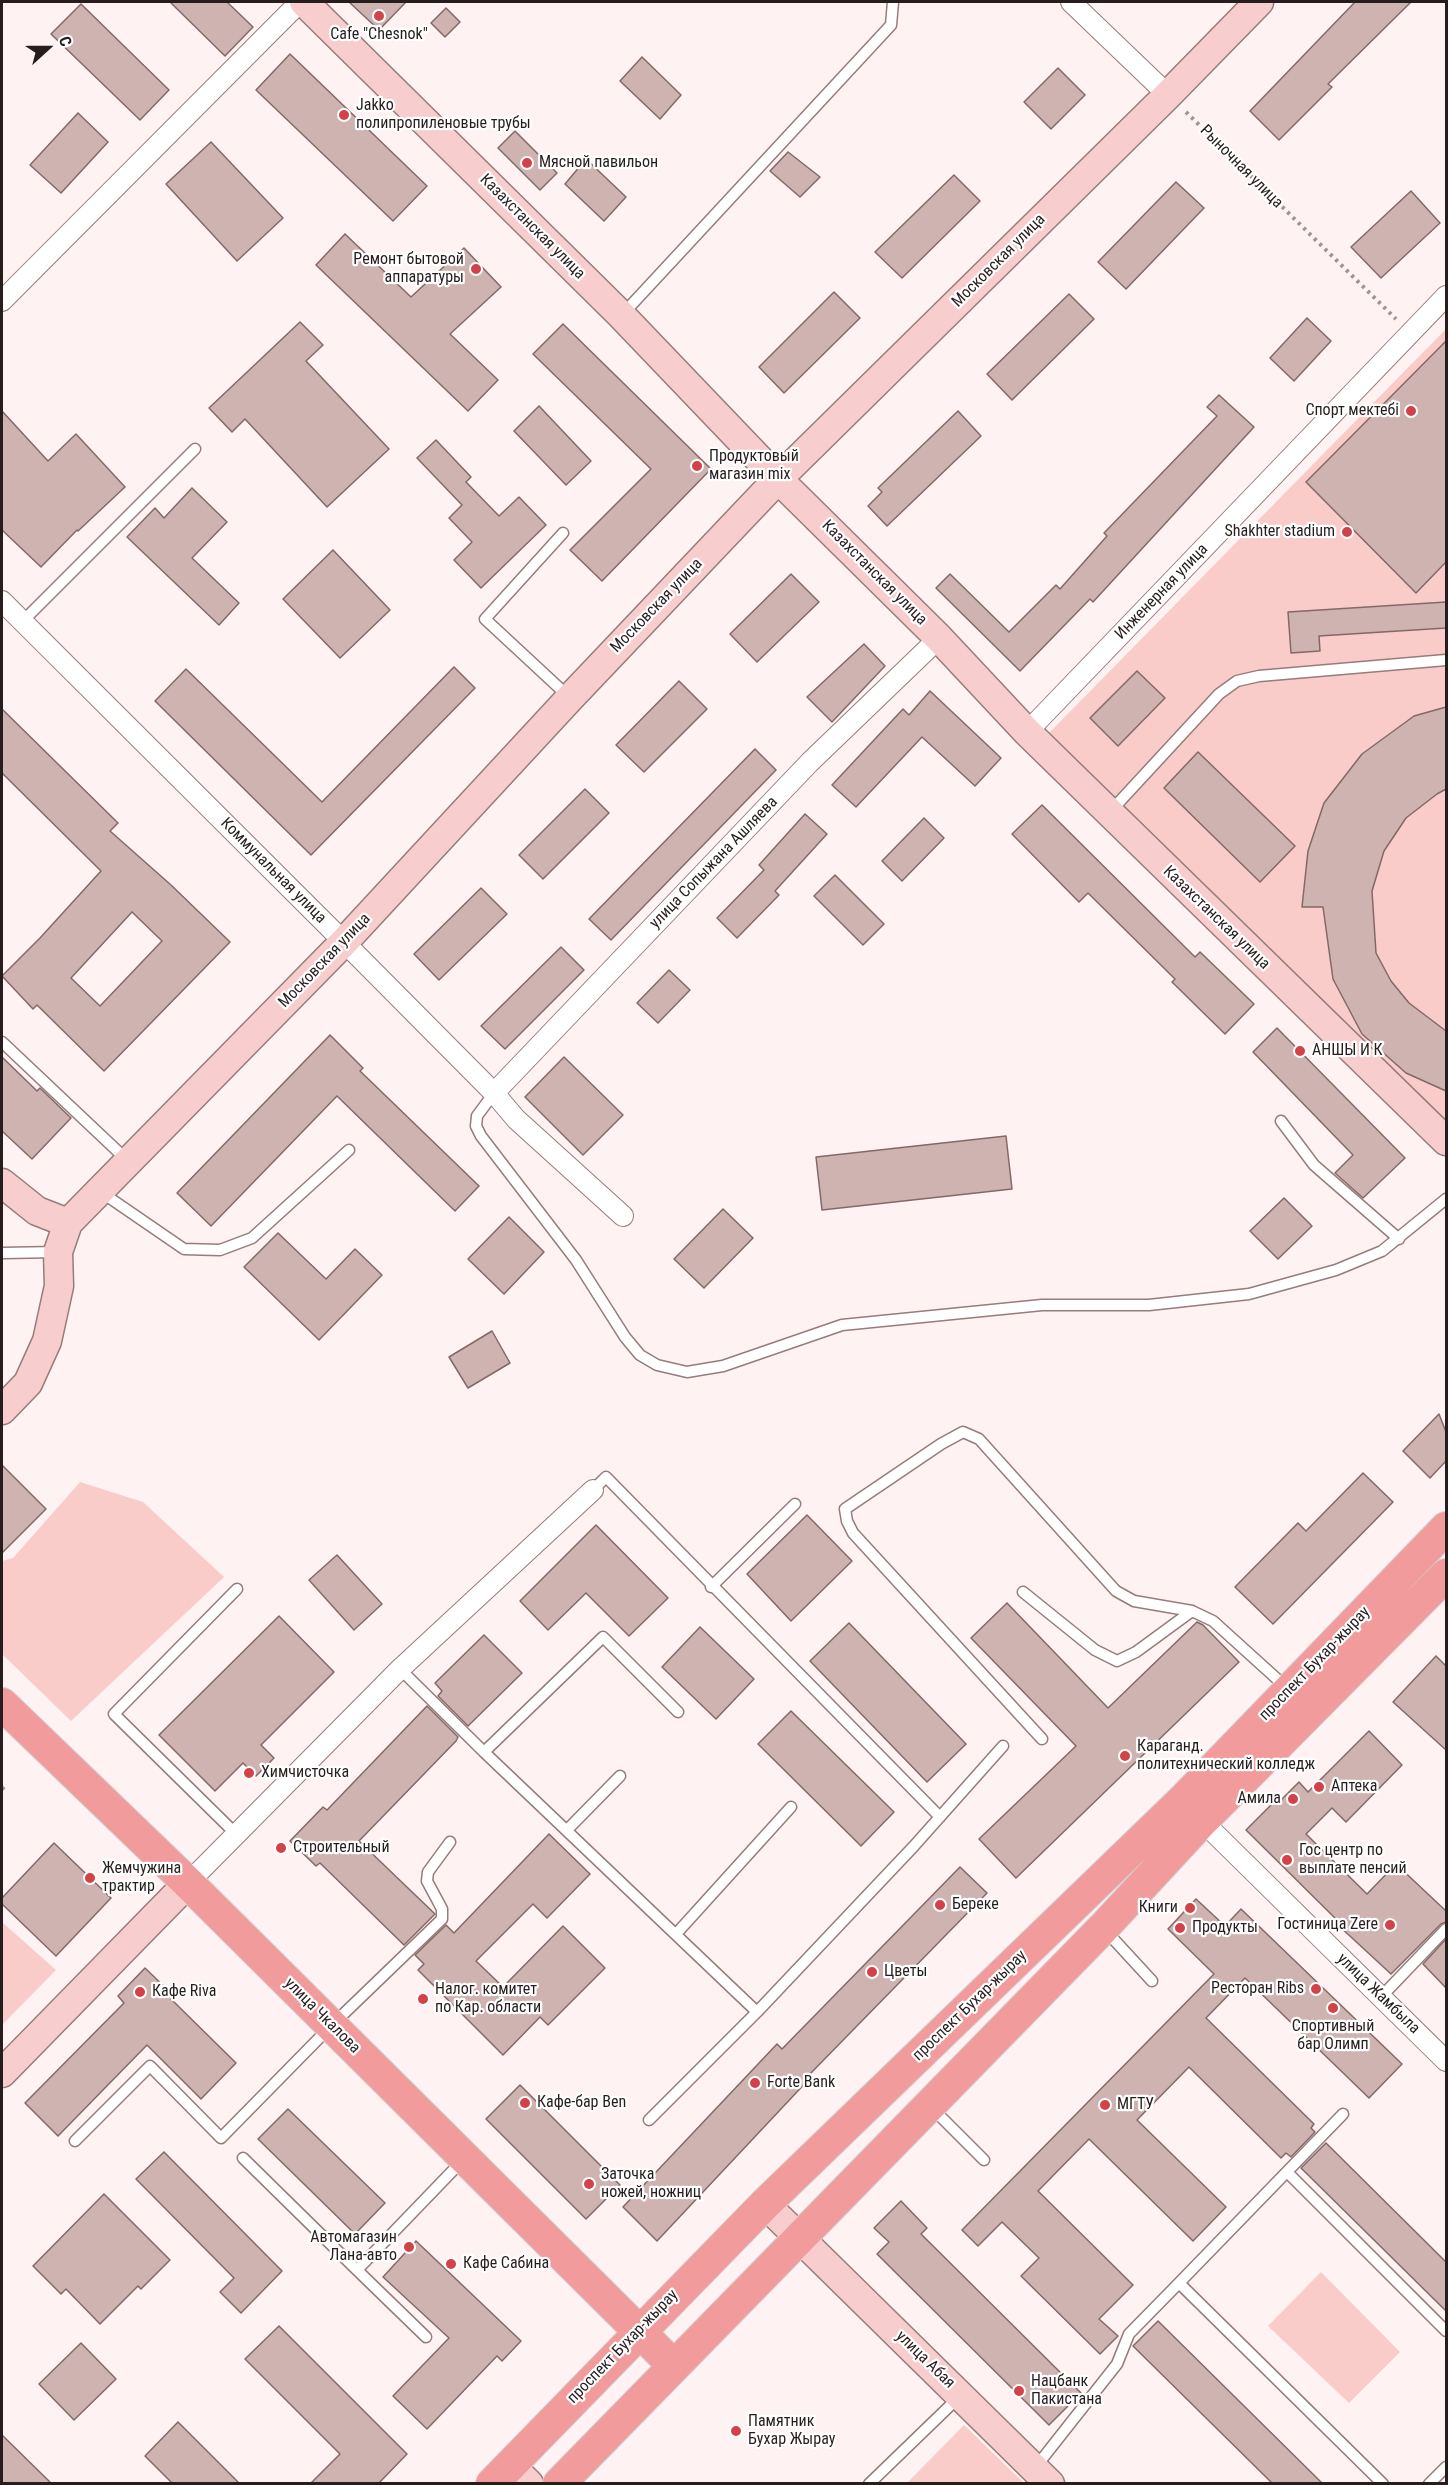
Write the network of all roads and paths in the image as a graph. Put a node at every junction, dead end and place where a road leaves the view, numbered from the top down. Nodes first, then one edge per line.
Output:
1 (302, 2) edge
2 (893, 2) edge
3 (1071, 2) edge
4 (1259, 2) edge
5 (1168, 95) junction
6 (1446, 297) edge
7 (2, 302) edge
8 (621, 315) junction
9 (1410, 333) junction
10 (195, 448) dead end
11 (778, 479) junction
12 (563, 533) dead end
13 (2, 601) edge
14 (23, 621) junction
15 (939, 638) junction
16 (1446, 660) edge
17 (570, 698) junction
18 (1027, 732) junction
19 (1109, 813) junction
20 (344, 942) junction
21 (2, 1042) edge
22 (494, 1093) junction
23 (1281, 1121) dead end
24 (1446, 1142) edge
25 (349, 1150) dead end
26 (129, 1163) junction
27 (2, 1183) edge
28 (101, 1192) junction
29 (1446, 1199) edge
30 (623, 1216) dead end
31 (68, 1223) junction
32 (1399, 1239) junction
33 (58, 1252) junction
34 (2, 1253) edge
35 (2, 1410) edge
36 (593, 1490) joint
37 (795, 1504) dead end
38 (1446, 1528) edge
39 (1446, 1575) edge
40 (711, 1587) junction
41 (237, 1589) dead end
42 (1023, 1592) dead end
43 (1192, 1611) junction
44 (400, 1670) junction
45 (1289, 1691) junction
46 (2, 1704) edge
47 (678, 1712) dead end
48 (1042, 1739) dead end
49 (1003, 1746) dead end
50 (484, 1752) junction
51 (621, 1776) dead end
52 (8, 1784) dead end
53 (2, 1789) edge
54 (791, 1808) dead end
55 (1192, 1811) junction
56 (940, 1817) junction
57 (567, 1830) junction
58 (237, 1835) junction
59 (450, 1842) dead end
60 (188, 1883) junction
61 (1103, 1928) junction
62 (1446, 1929) edge
63 (676, 1934) junction
64 (1152, 1981) dead end
65 (1381, 1997) junction
66 (757, 2012) junction
67 (331, 2025) junction
68 (1446, 2061) edge
69 (2, 2073) edge
70 (930, 2105) junction
71 (1343, 2114) dead end
72 (649, 2120) dead end
73 (75, 2141) dead end
74 (243, 2158) dead end
75 (466, 2158) junction
76 (984, 2160) dead end
77 (1287, 2172) junction
78 (765, 2204) junction
79 (799, 2239) junction
80 (357, 2270) junction
81 (1179, 2283) junction
82 (639, 2331) junction
83 (1446, 2331) edge
84 (426, 2337) dead end
85 (674, 2366) junction
86 (961, 2394) junction
87 (1446, 2467) edge
88 (1042, 2476) edge
89 (510, 2477) edge
90 (559, 2484) edge
91 (869, 2484) edge
92 (1383, 2484) edge
93 (1429, 2484) edge

1 - 7 street, Казахстанская улица
1 - 8 main road, Казахстанская улица
2 - 8 lane
3 - 5 street
4 - 5 main road, Московская улица
5 - 9 path, Рыночная улица
5 - 11 main road, Московская улица
6 - 9 street, Инженерная улица
8 - 11 main road, Казахстанская улица
9 - 18 street, Инженерная улица
10 - 14 lane
11 - 15 main road, Казахстанская улица
11 - 17 main road, Московская улица
12 - 17 lane
13 - 14 street, Коммунальная улица
14 - 20 street, Коммунальная улица
15 - 18 main road, Казахстанская улица
15 - 22 street, улица Сопыжана Ашляева
16 - 19 lane
17 - 20 main road, Московская улица
18 - 19 main road, Казахстанская улица
19 - 24 main road, Казахстанская улица
20 - 22 street, Коммунальная улица
20 - 26 main road, Московская улица
21 - 26 lane
22 - 30 street, Коммунальная улица
22 - 32 lane
23 - 32 lane
25 - 28 lane
26 - 28 main road, Московская улица
27 - 31 main road
28 - 31 main road, Московская улица
29 - 32 lane
31 - 33 main road
33 - 34 lane
33 - 35 main road
36 - 40 lane
36 - 44 street
37 - 40 lane
38 - 45 main road, проспект Бухар-жырау
39 - 55 main road, проспект Бухар-жырау
40 - 56 lane
41 - 58 lane
42 - 43 lane
43 - 45 lane
43 - 48 lane
44 - 50 lane
44 - 58 street
45 - 55 main road, проспект Бухар-жырау
46 - 60 main road, улица Чкалова
47 - 50 lane
49 - 56 lane
50 - 57 lane
51 - 57 lane
52 - 53 path
54 - 63 lane
55 - 61 main road, проспект Бухар-жырау
55 - 65 street, улица Жамбыла
55 - 78 main road, проспект Бухар-жырау
56 - 66 lane
57 - 63 lane
58 - 60 street
59 - 67 lane
60 - 67 main road, улица Чкалова
60 - 69 main road
61 - 64 lane
61 - 70 main road, проспект Бухар-жырау
62 - 65 lane
63 - 66 lane
65 - 68 street, улица Жамбыла
66 - 72 lane
67 - 73 lane
67 - 75 main road, улица Чкалова
70 - 76 lane
70 - 79 main road, проспект Бухар-жырау
71 - 77 lane
74 - 80 lane
75 - 80 lane
75 - 82 main road, улица Чкалова
77 - 81 lane
77 - 83 lane
78 - 79 main road, улица Абая
78 - 82 main road, проспект Бухар-жырау
79 - 85 main road, проспект Бухар-жырау
79 - 86 main road, улица Абая
80 - 84 lane
81 - 88 lane
81 - 92 lane
82 - 85 main road, улица Чкалова
82 - 89 main road, проспект Бухар-жырау
85 - 90 main road, проспект Бухар-жырау
86 - 88 main road, улица Абая
86 - 91 lane
87 - 93 lane

